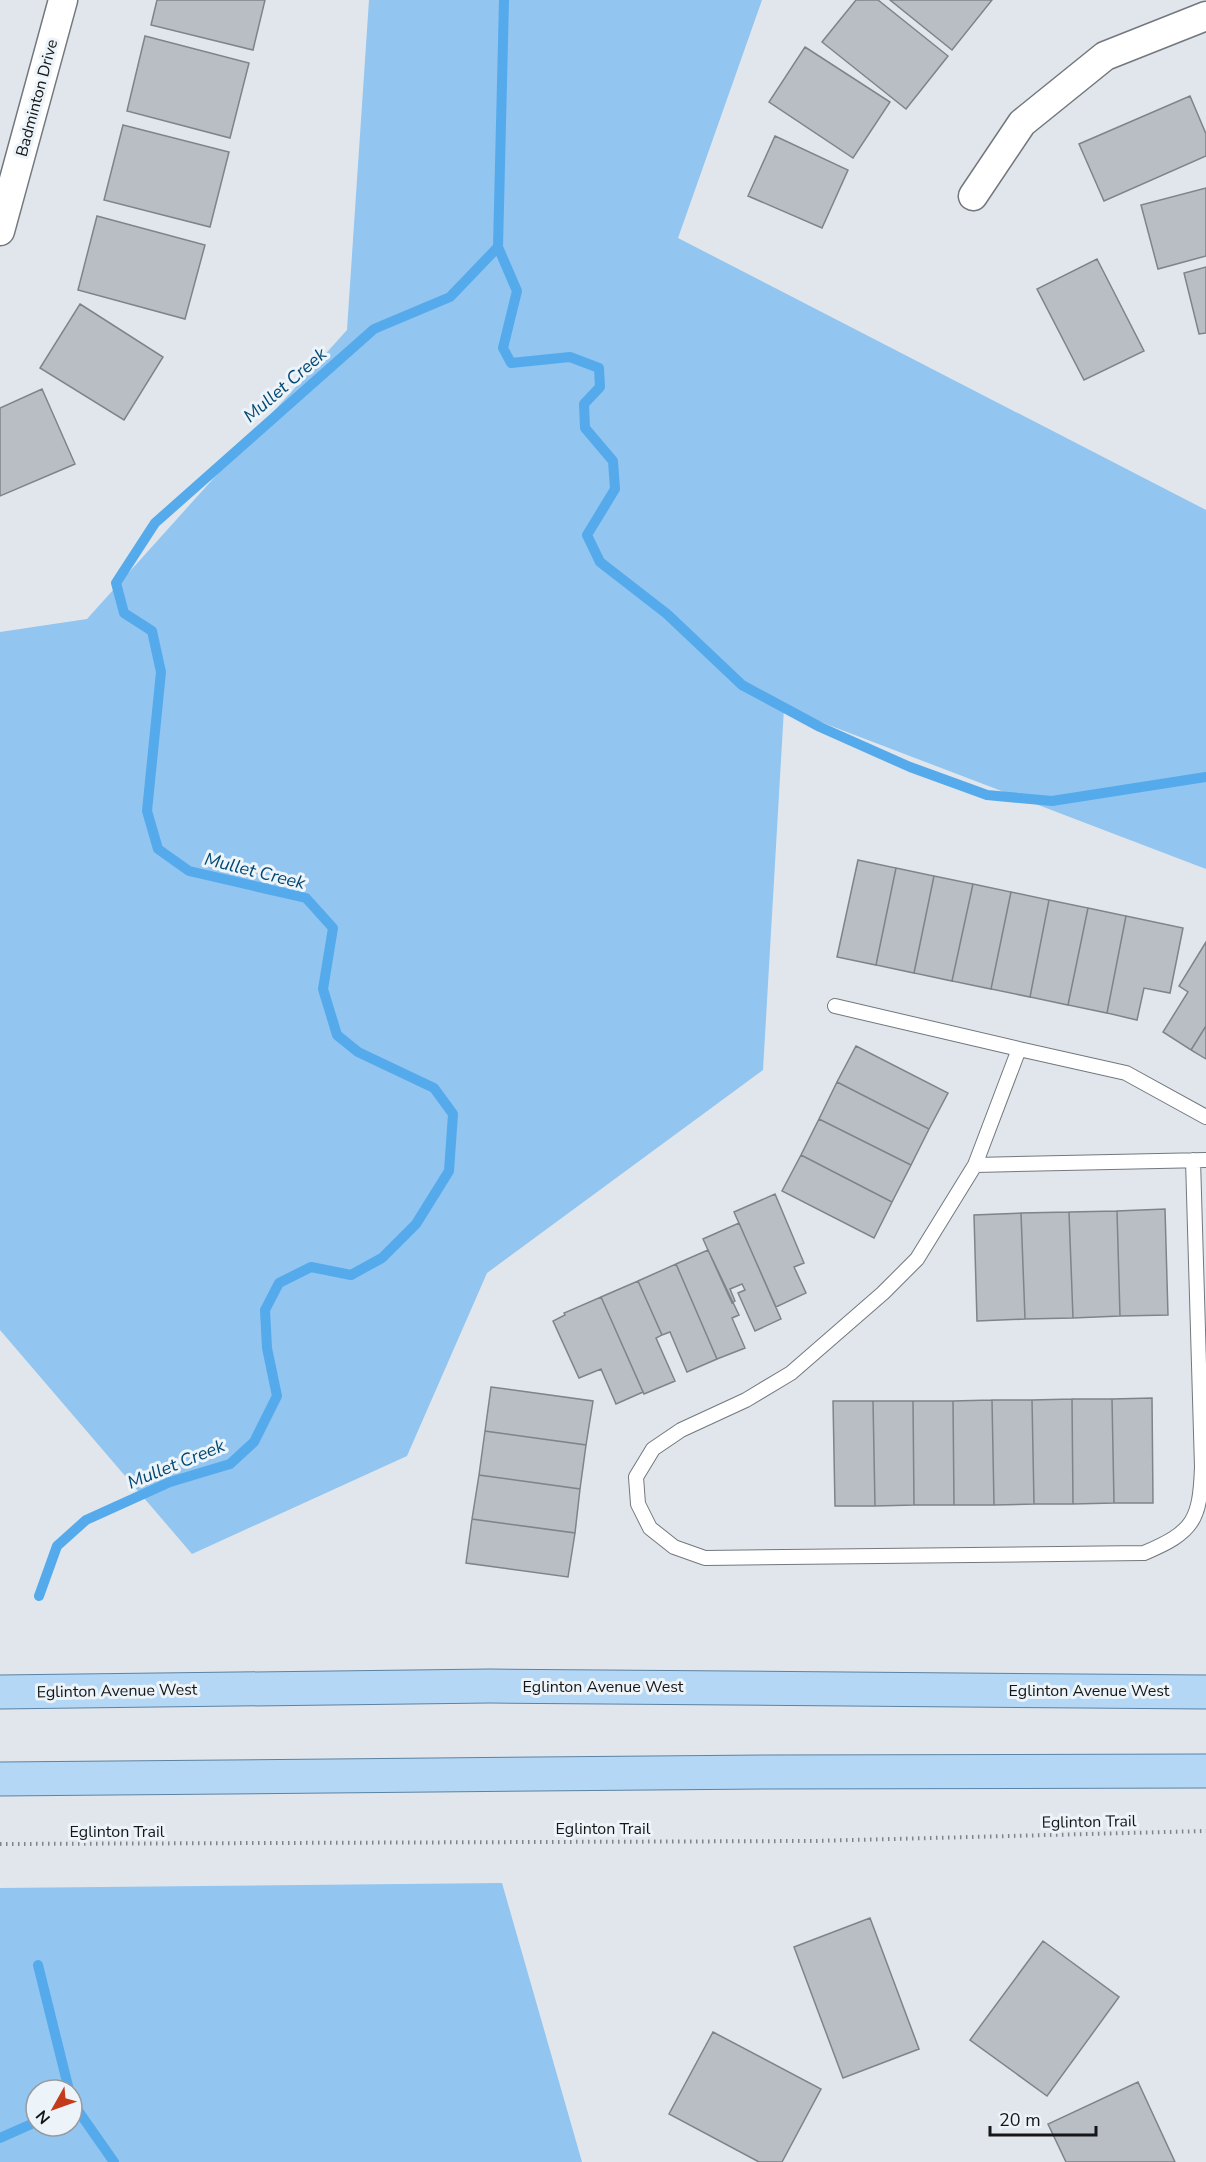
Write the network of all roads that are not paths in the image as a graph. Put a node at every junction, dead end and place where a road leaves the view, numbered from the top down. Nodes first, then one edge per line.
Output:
1 (63, 0) edge
2 (1206, 16) edge
3 (973, 196) dead end
4 (0, 231) edge
5 (835, 1006) dead end
6 (1019, 1049) junction
7 (1206, 1117) edge
8 (1200, 1160) edge
9 (975, 1165) junction
10 (0, 1692) edge
11 (1206, 1692) edge
12 (1206, 1771) edge
13 (0, 1779) edge

1 - 4 street, Badminton Drive
2 - 3 street
5 - 6 lane
6 - 7 lane
6 - 9 lane
8 - 9 lane
8 - 9 lane
10 - 11 main road, Eglinton Avenue West
12 - 13 main road

